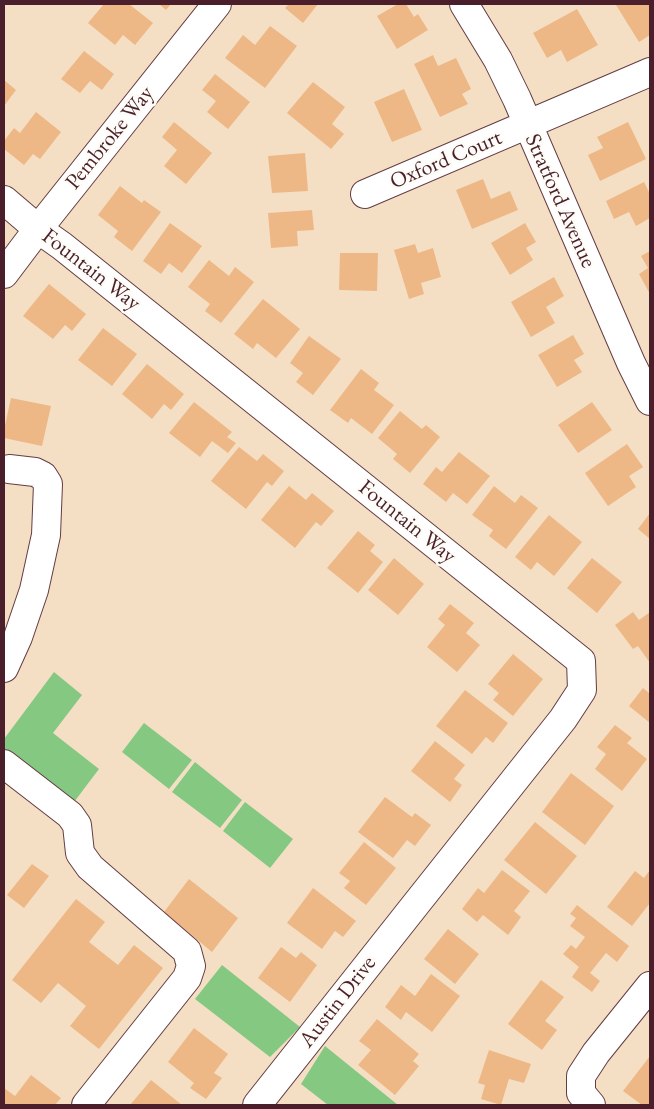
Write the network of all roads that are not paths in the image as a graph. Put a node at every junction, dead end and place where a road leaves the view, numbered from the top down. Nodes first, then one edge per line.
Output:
1 (217, 4) edge
2 (464, 4) edge
3 (650, 72) edge
4 (527, 125) junction
5 (365, 194) dead end
6 (4, 200) edge
7 (38, 229) junction
8 (4, 274) edge
9 (650, 401) edge
10 (9, 469) dead end
11 (4, 668) edge
12 (4, 764) edge
13 (420, 899) joint
14 (650, 987) edge
15 (86, 1105) edge
16 (257, 1105) edge
17 (591, 1105) edge

1 - 7 street, Pembroke Way
2 - 4 street, Stratford Avenue
3 - 4 street, Oxford Court
4 - 5 street, Oxford Court
4 - 9 street, Stratford Avenue
6 - 7 street, Fountain Way
7 - 8 street, Pembroke Way
7 - 13 street, Fountain Way
10 - 11 street
12 - 15 street
13 - 16 street, Austin Drive
14 - 17 street

